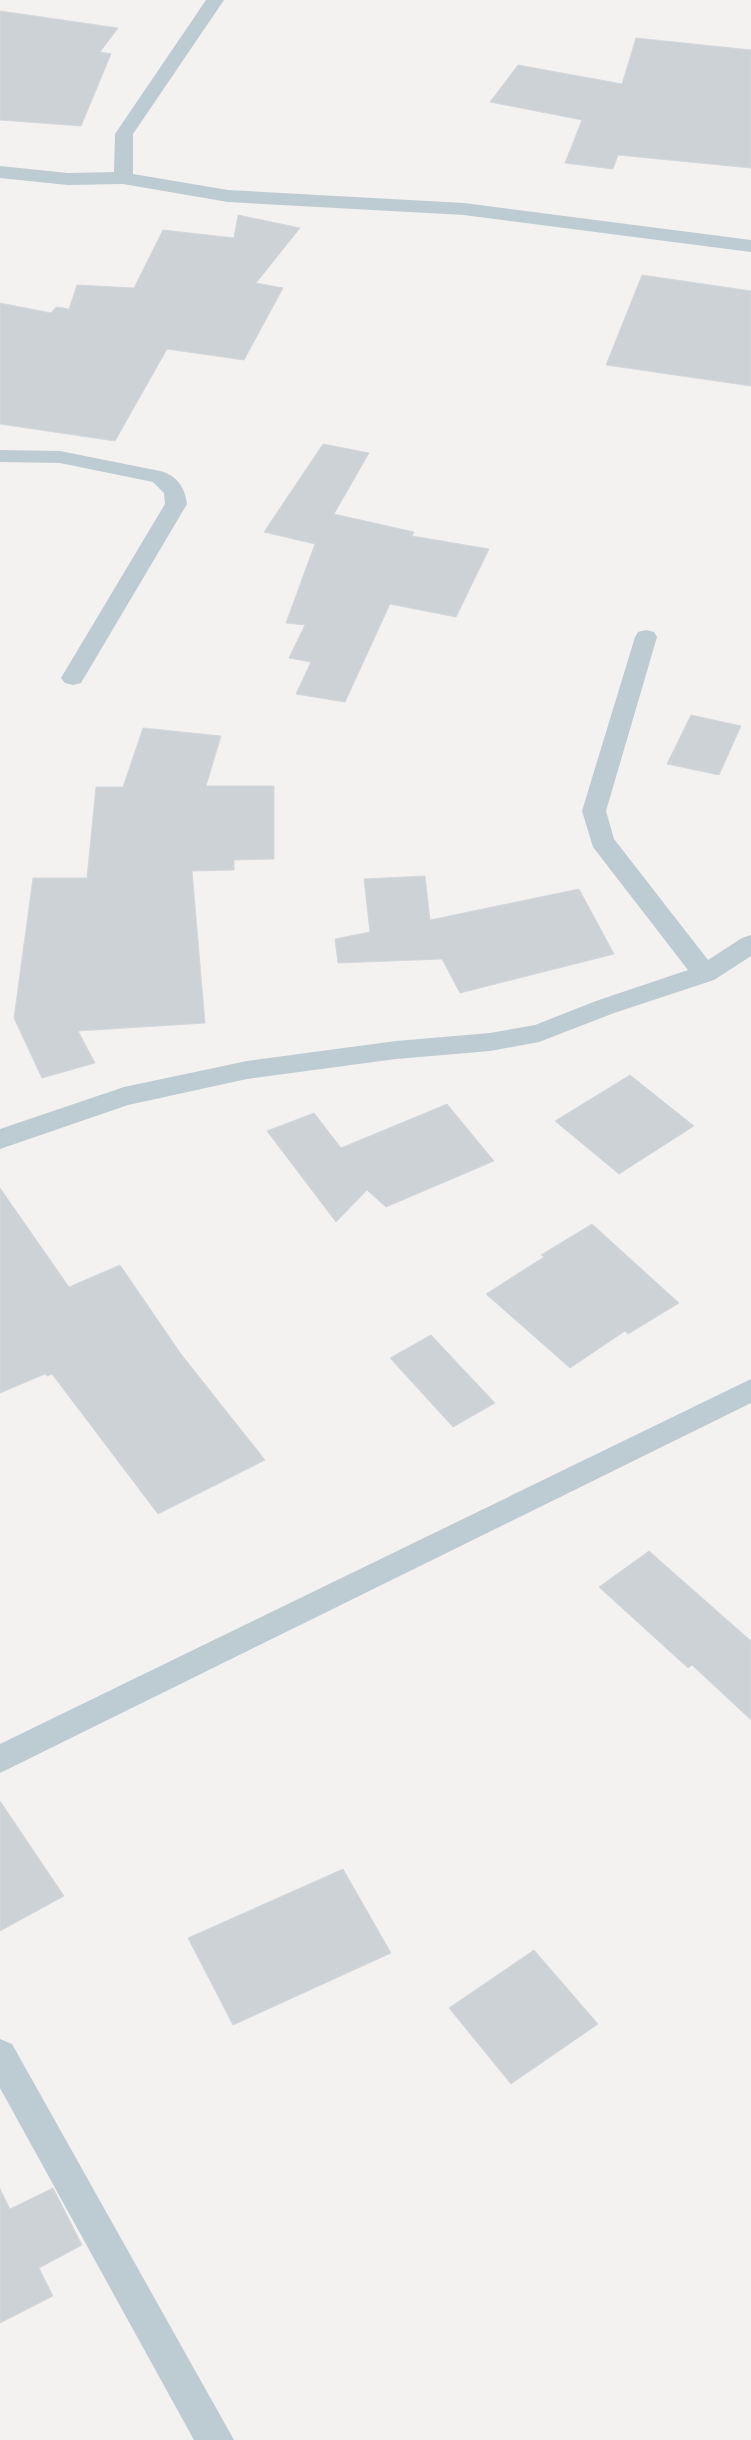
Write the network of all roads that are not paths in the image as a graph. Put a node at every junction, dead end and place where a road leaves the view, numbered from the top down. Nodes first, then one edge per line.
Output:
1 (215, 0) edge
2 (0, 172) edge
3 (123, 178) junction
4 (751, 246) edge
5 (0, 456) edge
6 (646, 637) dead end
7 (73, 678) dead end
8 (751, 944) edge
9 (705, 974) junction
10 (0, 1140) edge
11 (751, 1390) edge
12 (0, 1759) edge
13 (0, 2055) edge
14 (215, 2440) edge

1 - 3 street
2 - 3 street
3 - 4 street
5 - 7 street
6 - 9 street
8 - 9 street
9 - 10 street
11 - 12 street
13 - 14 street

